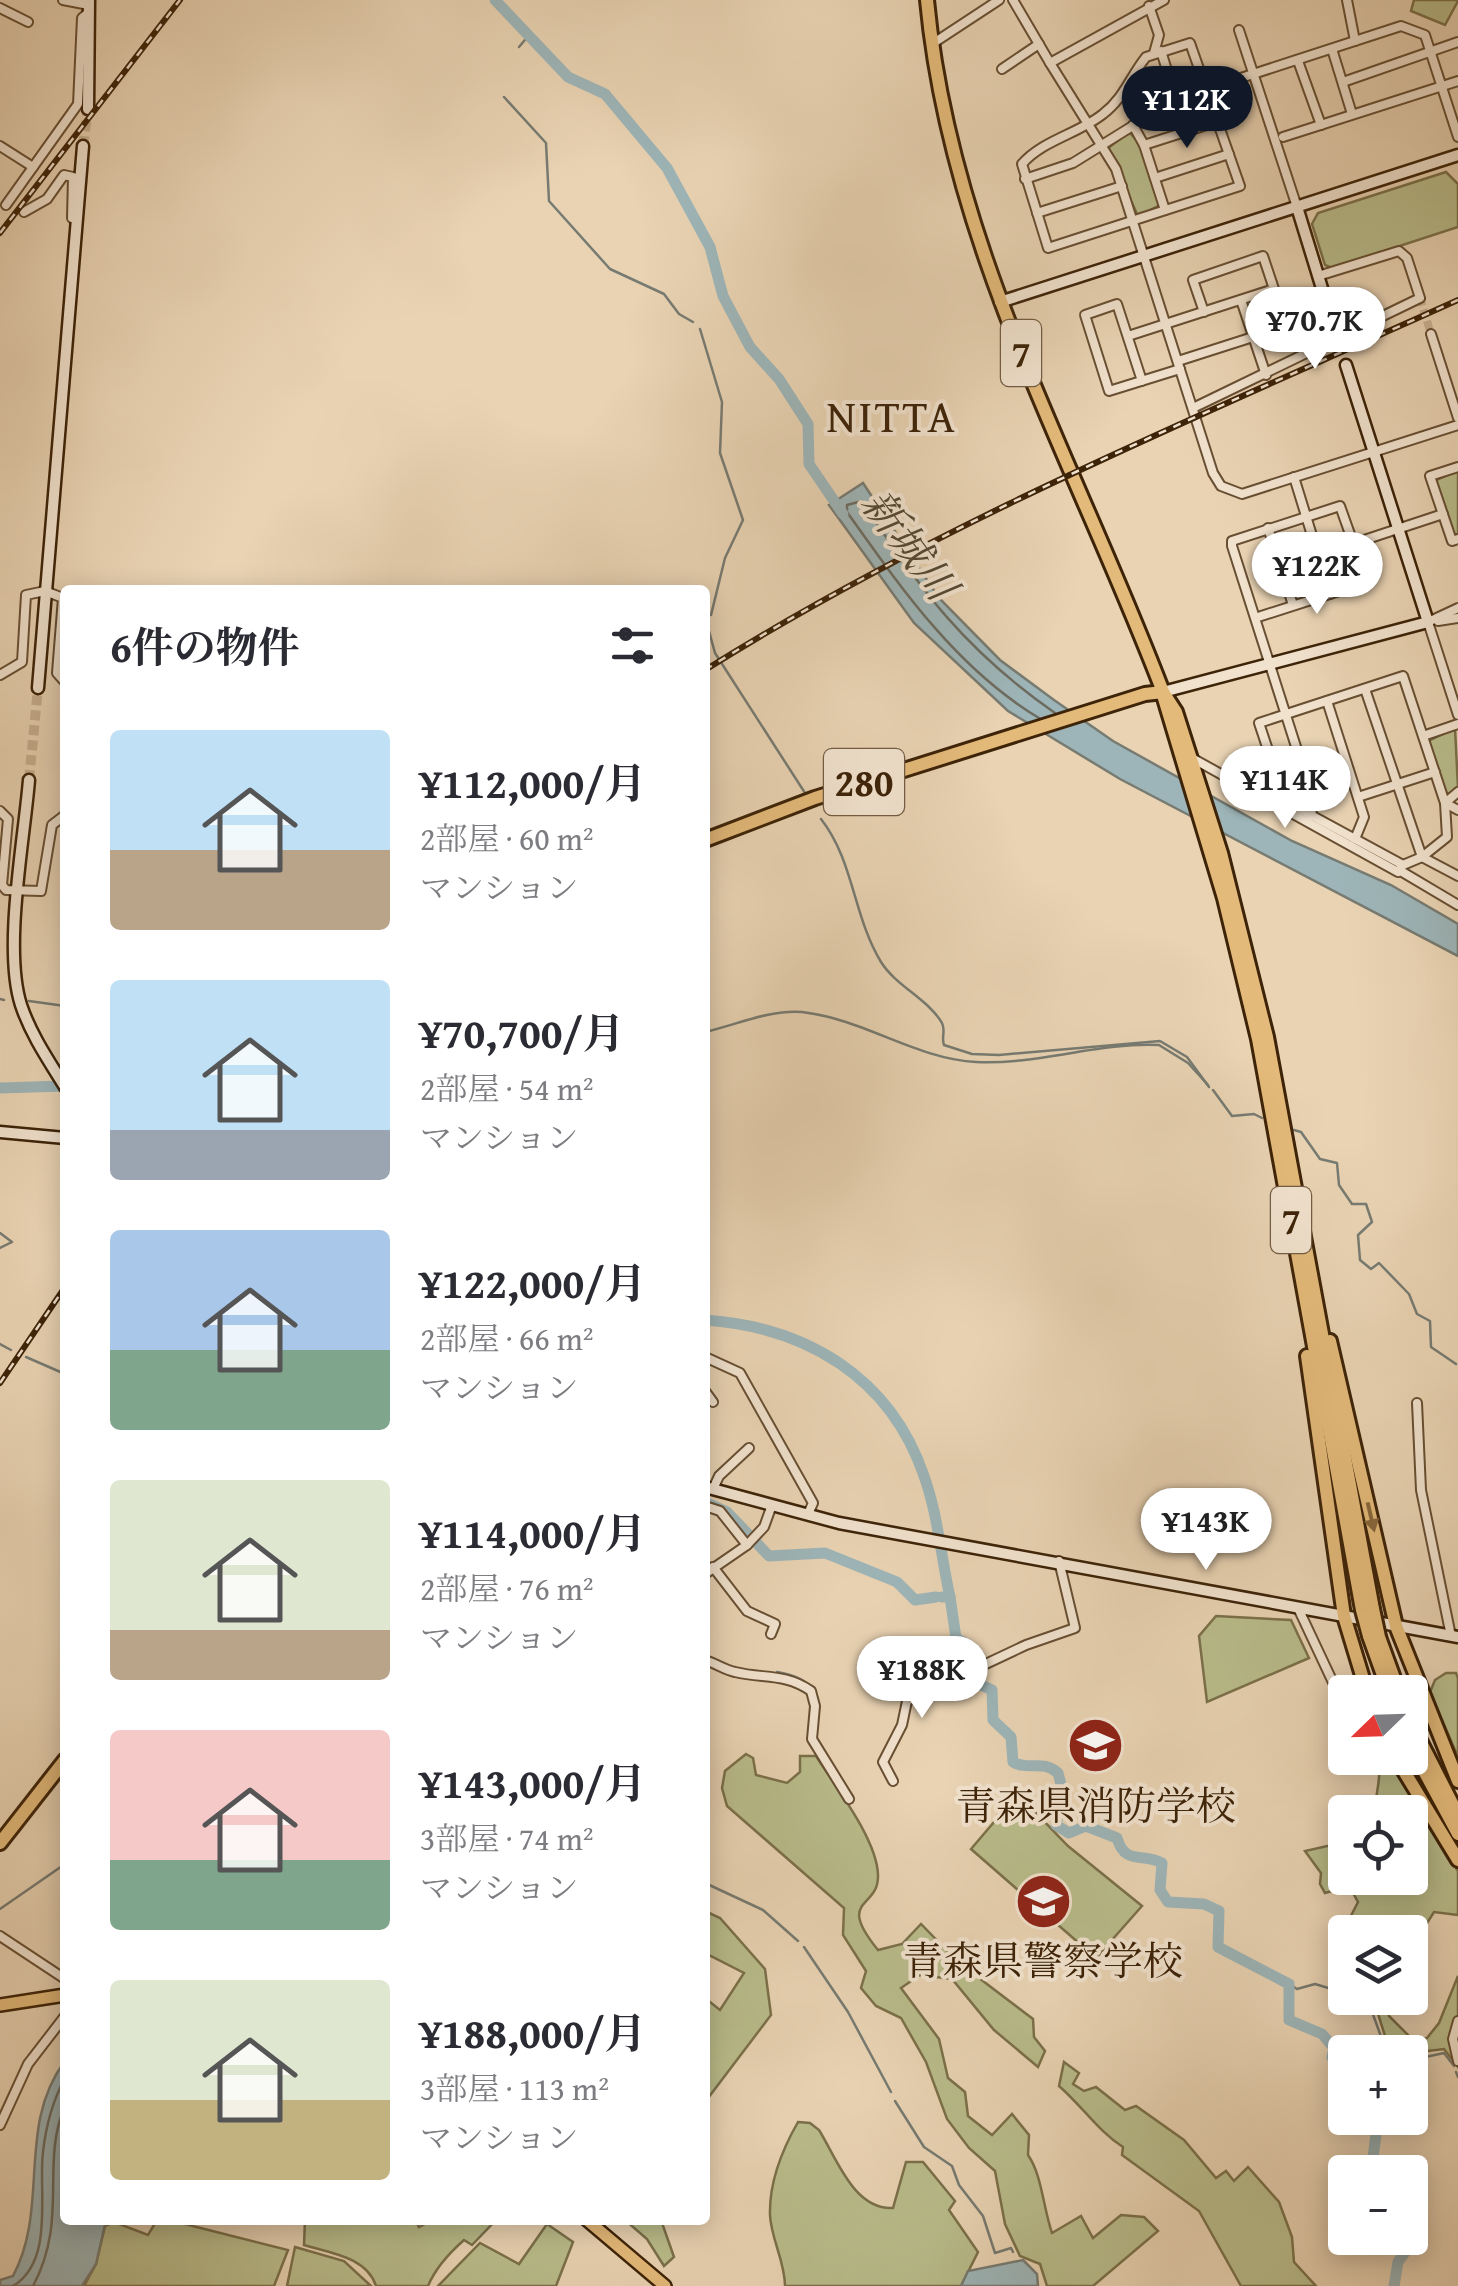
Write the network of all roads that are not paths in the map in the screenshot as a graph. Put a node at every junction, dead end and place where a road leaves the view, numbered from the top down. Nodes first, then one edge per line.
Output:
1 (4, 0) edge
2 (63, 0) edge
3 (927, 0) edge
4 (999, 0) edge
5 (1012, 0) edge
6 (1164, 0) edge
7 (1347, 0) edge
8 (89, 6) edge
9 (1149, 6) junction
10 (0, 8) edge
11 (28, 22) dead end
12 (1239, 30) dead end
13 (1355, 41) junction
14 (1458, 42) edge
15 (932, 44) junction
16 (1039, 44) junction
17 (1332, 49) junction
18 (1157, 52) junction
19 (1431, 53) junction
20 (1298, 60) junction
21 (1050, 63) junction
22 (1002, 69) dead end
23 (1254, 74) junction
24 (1458, 81) edge
25 (1342, 82) junction
26 (1442, 86) junction
27 (1209, 88) junction
28 (1176, 99) junction
29 (88, 109) tunnel mouth
30 (1352, 114) junction
31 (1219, 121) junction
32 (1088, 124) junction
33 (1321, 125) junction
34 (1133, 126) junction
35 (1282, 137) dead end
36 (1458, 137) edge
37 (1144, 145) junction
38 (0, 146) edge
39 (83, 146) tunnel mouth
40 (1102, 146) junction
41 (1230, 154) junction
42 (1458, 155) edge
43 (33, 167) junction
44 (1155, 178) junction
45 (1025, 179) junction
46 (1122, 186) junction
47 (6, 205) dead end
48 (1296, 207) junction
49 (1165, 210) junction
50 (24, 212) dead end
51 (1036, 213) junction
52 (1133, 221) junction
53 (76, 246) junction
54 (1144, 256) junction
55 (1318, 276) junction
56 (1241, 300) junction
57 (1000, 302) junction
58 (1204, 312) junction
59 (1166, 324) junction
60 (1431, 334) tunnel mouth
61 (1128, 336) junction
62 (1253, 337) junction
63 (1339, 344) junction
64 (1179, 365) junction
65 (1346, 365) dead end
66 (1266, 375) junction
67 (1142, 381) junction
68 (1193, 408) junction
69 (1458, 421) edge
70 (1374, 452) junction
71 (1458, 467) edge
72 (1294, 478) junction
73 (1443, 514) junction
74 (1305, 516) junction
75 (1268, 528) junction
76 (1398, 529) junction
77 (1458, 539) edge
78 (1355, 543) junction
79 (45, 590) junction
80 (1330, 594) junction
81 (60, 597) edge
82 (1292, 605) junction
83 (1458, 608) edge
84 (1255, 618) junction
85 (1458, 618) edge
86 (1428, 622) junction
87 (60, 636) edge
88 (1270, 665) junction
89 (0, 675) edge
90 (60, 676) edge
91 (38, 688) tunnel mouth
92 (1365, 689) junction
93 (1162, 692) junction
94 (1327, 701) junction
95 (1286, 714) junction
96 (1458, 714) edge
97 (1458, 724) edge
98 (1423, 736) junction
99 (1187, 758) junction
100 (1435, 772) junction
101 (29, 780) tunnel mouth
102 (1396, 784) junction
103 (1458, 792) edge
104 (1358, 797) junction
105 (1446, 803) junction
106 (0, 810) edge
107 (1458, 810) edge
108 (1311, 816) junction
109 (60, 818) edge
110 (1447, 837) junction
111 (710, 838) edge
112 (1355, 839) junction
113 (1458, 843) edge
114 (1422, 857) junction
115 (1400, 868) junction
116 (1458, 876) edge
117 (20, 891) junction
118 (1458, 905) edge
119 (60, 1079) edge
120 (0, 1132) edge
121 (60, 1138) edge
122 (1286, 1195) junction
123 (1300, 1218) junction
124 (710, 1358) edge
125 (710, 1398) edge
126 (713, 1402) dead end
127 (1417, 1403) dead end
128 (749, 1448) dead end
129 (710, 1487) edge
130 (710, 1488) edge
131 (772, 1505) junction
132 (710, 1508) edge
133 (808, 1514) junction
134 (750, 1543) junction
135 (1060, 1560) junction
136 (710, 1569) edge
137 (710, 1571) edge
138 (1368, 1609) junction
139 (1299, 1613) junction
140 (1344, 1616) junction
141 (1396, 1626) junction
142 (771, 1634) dead end
143 (1374, 1636) junction
144 (1455, 1637) edge
145 (710, 1662) edge
146 (1332, 1675) edge
147 (1362, 1675) edge
148 (1384, 1675) edge
149 (1391, 1675) edge
150 (1428, 1756) edge
151 (60, 1766) edge
152 (1406, 1775) edge
153 (1426, 1775) edge
154 (1458, 1780) edge
155 (893, 1782) dead end
156 (849, 1799) dead end
157 (1458, 1815) edge
158 (1458, 1834) edge
159 (0, 1843) edge
160 (1458, 1860) edge
161 (0, 1936) edge
162 (60, 1976) edge
163 (60, 1996) edge
164 (0, 2004) edge
165 (1458, 2021) edge
166 (60, 2022) edge
167 (1458, 2061) edge
168 (0, 2125) edge
169 (593, 2225) edge
170 (665, 2286) edge

1 - 10 street
2 - 8 street
3 - 15 highway, 7
4 - 15 street
5 - 16 street
6 - 9 street
7 - 13 street
8 - 29 street
8 - 43 street
9 - 18 street
9 - 21 street
10 - 11 street
12 - 23 street
13 - 17 street
13 - 19 street
14 - 19 street
15 - 57 highway, 7
16 - 21 street
16 - 22 street
17 - 20 street
17 - 25 street
18 - 27 street
18 - 28 street
18 - 32 street
19 - 25 street
19 - 26 street
20 - 23 street
20 - 33 street
21 - 32 street
23 - 27 street
23 - 48 street
24 - 26 street
25 - 30 street
26 - 30 street
26 - 36 street
27 - 28 street
27 - 31 street
28 - 34 street
30 - 33 street
31 - 37 street
31 - 41 street
32 - 40 street
32 - 45 street
33 - 35 street
34 - 37 street
34 - 40 street
37 - 44 street
38 - 43 street
39 - 53 street
40 - 45 street
40 - 46 street
41 - 44 street
41 - 49 street
42 - 48 street
43 - 47 street
44 - 49 street
45 - 51 street
46 - 51 street
46 - 52 street
48 - 54 street
48 - 55 street
49 - 52 street
50 - 53 street
51 - 52 street
52 - 54 street
53 - 79 street
54 - 57 street
54 - 59 street
55 - 63 street
55 - 63 street
56 - 58 street
56 - 58 street
56 - 62 street
57 - 93 highway, 7
58 - 59 street
59 - 61 street
59 - 64 street
60 - 69 street
61 - 67 street
61 - 67 street
62 - 64 street
62 - 66 street
63 - 66 street
64 - 67 street
64 - 68 street
65 - 70 street
66 - 68 street
68 - 72 street
69 - 70 street
70 - 72 street
70 - 76 street
71 - 73 street
72 - 74 street
73 - 76 street
73 - 77 street
74 - 75 street
74 - 78 street
74 - 80 street
75 - 82 street
75 - 84 street
76 - 78 street
76 - 86 street
78 - 80 street
79 - 81 street
79 - 89 street
79 - 91 street
80 - 82 street
82 - 84 street
83 - 86 street
84 - 88 street
85 - 86 street
86 - 88 street
86 - 96 street
87 - 90 street
88 - 93 street
88 - 95 street
92 - 94 street
92 - 98 street
92 - 102 street
93 - 99 highway, 7
93 - 111 highway, 280
94 - 95 street
94 - 104 street
95 - 108 street
95 - 108 street
97 - 98 street
98 - 100 street
99 - 115 street
99 - 122 highway, 7
99 - 123 highway, 7
100 - 102 street
100 - 105 street
101 - 117 street
102 - 104 street
102 - 114 street
103 - 105 street
104 - 112 street
105 - 107 street
105 - 110 street
106 - 117 street
108 - 112 street
109 - 117 street
110 - 113 street
110 - 114 street
112 - 115 street
114 - 115 street
114 - 116 street
115 - 118 street
117 - 119 street
120 - 121 street
122 - 138 highway, 7
122 - 140 highway
123 - 138 highway, 7
123 -> 141 highway
124 - 133 street
125 - 126 street
127 - 144 street
128 - 129 street
130 - 131 street
131 - 133 street
131 - 134 street
132 - 134 street
133 - 135 street
134 - 136 street
135 - 139 street
135 - 155 street
137 - 142 street
138 - 143 highway, 7, bridge
139 - 140 street
139 - 146 street
140 - 141 street
140 - 147 highway
141 - 144 street
141 - 154 highway
143 - 148 highway, 7
143 - 149 highway, 7
145 - 156 street
150 - 157 highway
151 - 159 highway
152 - 160 highway
153 - 158 highway
161 - 162 street
163 - 164 main road
165 - 167 street
166 - 168 street
169 - 170 main road

